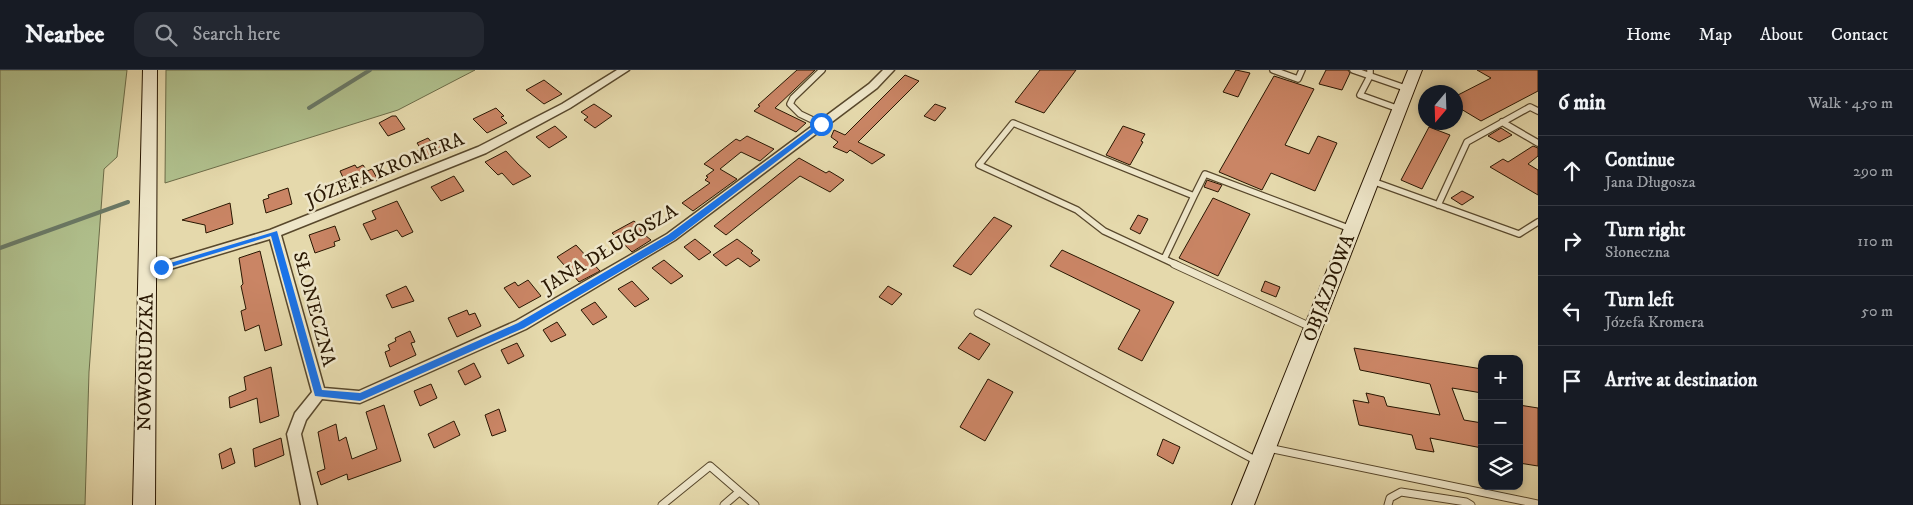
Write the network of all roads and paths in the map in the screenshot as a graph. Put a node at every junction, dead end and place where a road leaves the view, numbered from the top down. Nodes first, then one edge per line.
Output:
1 (150, 70) edge
2 (624, 70) edge
3 (822, 70) edge
4 (1273, 70) edge
5 (1302, 70) edge
6 (1353, 70) edge
7 (1415, 70) edge
8 (884, 71) edge
9 (1370, 73) edge
10 (1408, 89) junction
11 (1538, 103) edge
12 (1530, 107) junction
13 (1400, 109) junction
14 (1538, 111) edge
15 (1502, 122) junction
16 (821, 124) junction
17 (1538, 143) edge
18 (1371, 181) junction
19 (1194, 196) junction
20 (1438, 205) junction
21 (1538, 222) edge
22 (1352, 230) junction
23 (274, 233) junction
24 (1164, 259) junction
25 (147, 272) junction
26 (978, 313) dead end
27 (1314, 328) junction
28 (319, 393) junction
29 (1263, 455) junction
30 (739, 492) junction
31 (1538, 504) edge
32 (144, 505) edge
33 (309, 505) edge
34 (662, 505) edge
35 (724, 505) edge
36 (754, 505) edge
37 (1243, 505) edge
38 (1388, 505) edge
39 (1471, 505) edge

1 - 25 street, NOWORUDZKA
2 - 23 street, JÓZEFA KROMERA
3 - 16 lane
4 - 5 lane
6 - 9 lane
7 - 10 street, OBJAZDOWA
8 - 16 street, JANA DŁUGOSZA
9 - 10 lane
9 - 13 lane
10 - 13 street, OBJAZDOWA
11 - 12 lane
12 - 14 lane
12 - 15 lane
13 - 18 street, OBJAZDOWA
15 - 17 lane
15 - 20 lane
16 - 28 street, JANA DŁUGOSZA
18 - 20 lane
18 - 22 street, OBJAZDOWA
19 - 22 lane
19 - 24 lane
19 - 24 lane
20 - 21 lane
22 - 27 street, OBJAZDOWA
23 - 25 street, JÓZEFA KROMERA
23 - 28 street, SŁONECZNA
24 - 27 lane
25 - 32 street, NOWORUDZKA
26 - 29 lane
27 - 29 street, OBJAZDOWA
28 - 33 street, SŁONECZNA
29 - 31 lane
29 - 37 street, OBJAZDOWA
30 - 34 lane
30 - 35 lane
30 - 36 lane
38 - 39 lane

